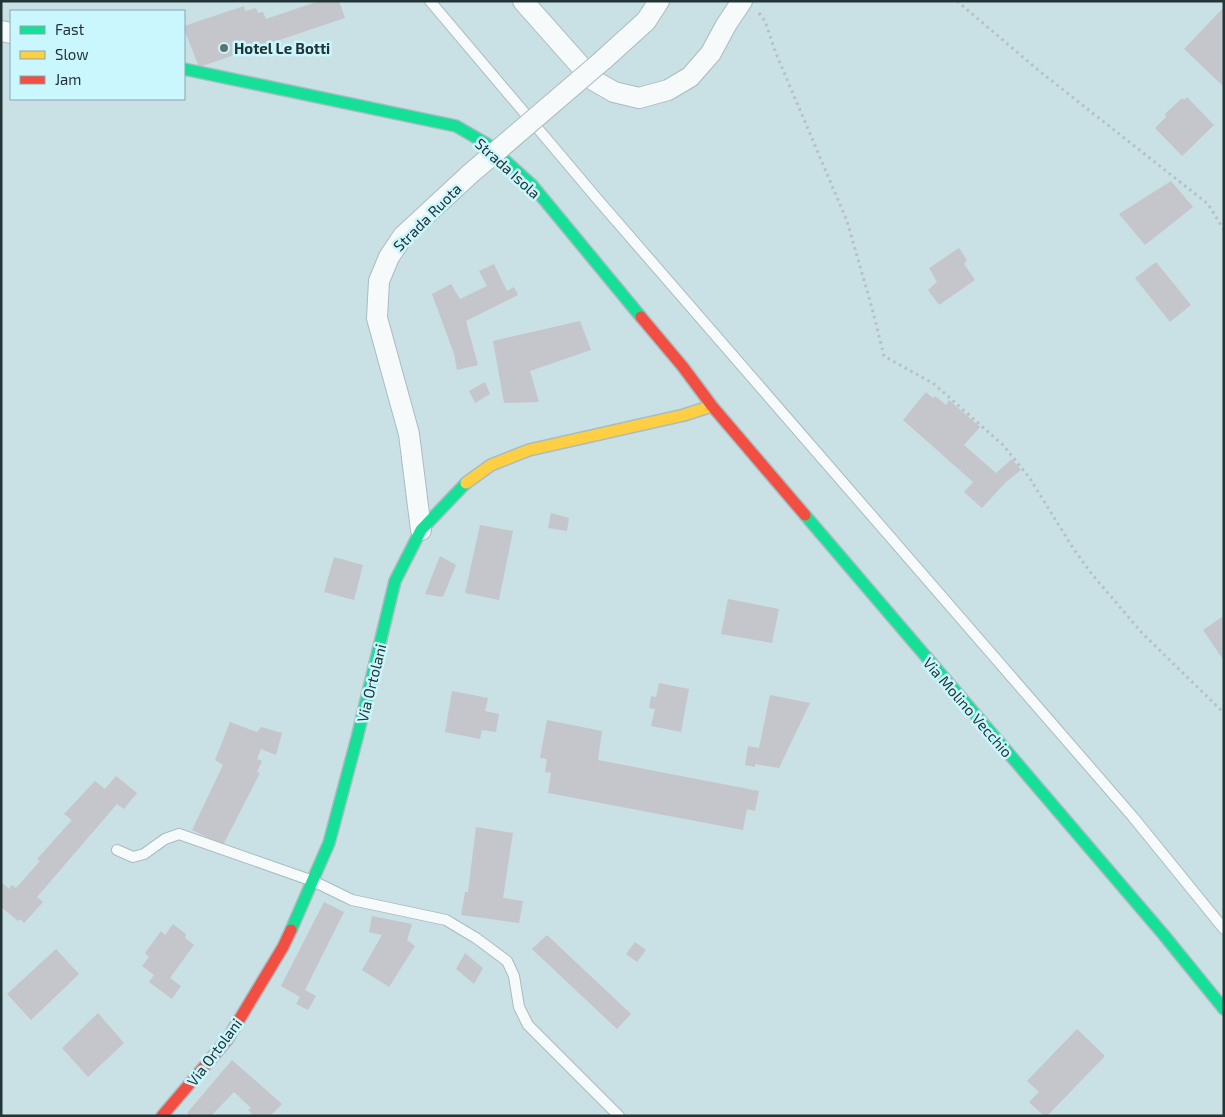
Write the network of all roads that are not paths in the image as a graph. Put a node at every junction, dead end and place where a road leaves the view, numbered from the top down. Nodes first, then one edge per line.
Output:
1 (430, 1) edge
2 (523, 1) edge
3 (659, 1) edge
4 (748, 5) edge
5 (185, 70) edge
6 (712, 406) junction
7 (421, 530) junction
8 (116, 850) dead end
9 (313, 881) junction
10 (1224, 929) edge
11 (1224, 1009) edge
12 (162, 1116) edge
13 (620, 1116) edge

1 - 10 lane
2 - 4 street
3 - 7 street, Strada Ruota, bridge
5 - 6 street, Strada Isola
6 - 7 street, Via Ortolani
6 - 11 street, Via Molino Vecchio
7 - 9 street, Via Ortolani
8 - 9 lane
9 - 12 street, Via Ortolani
9 - 13 lane

